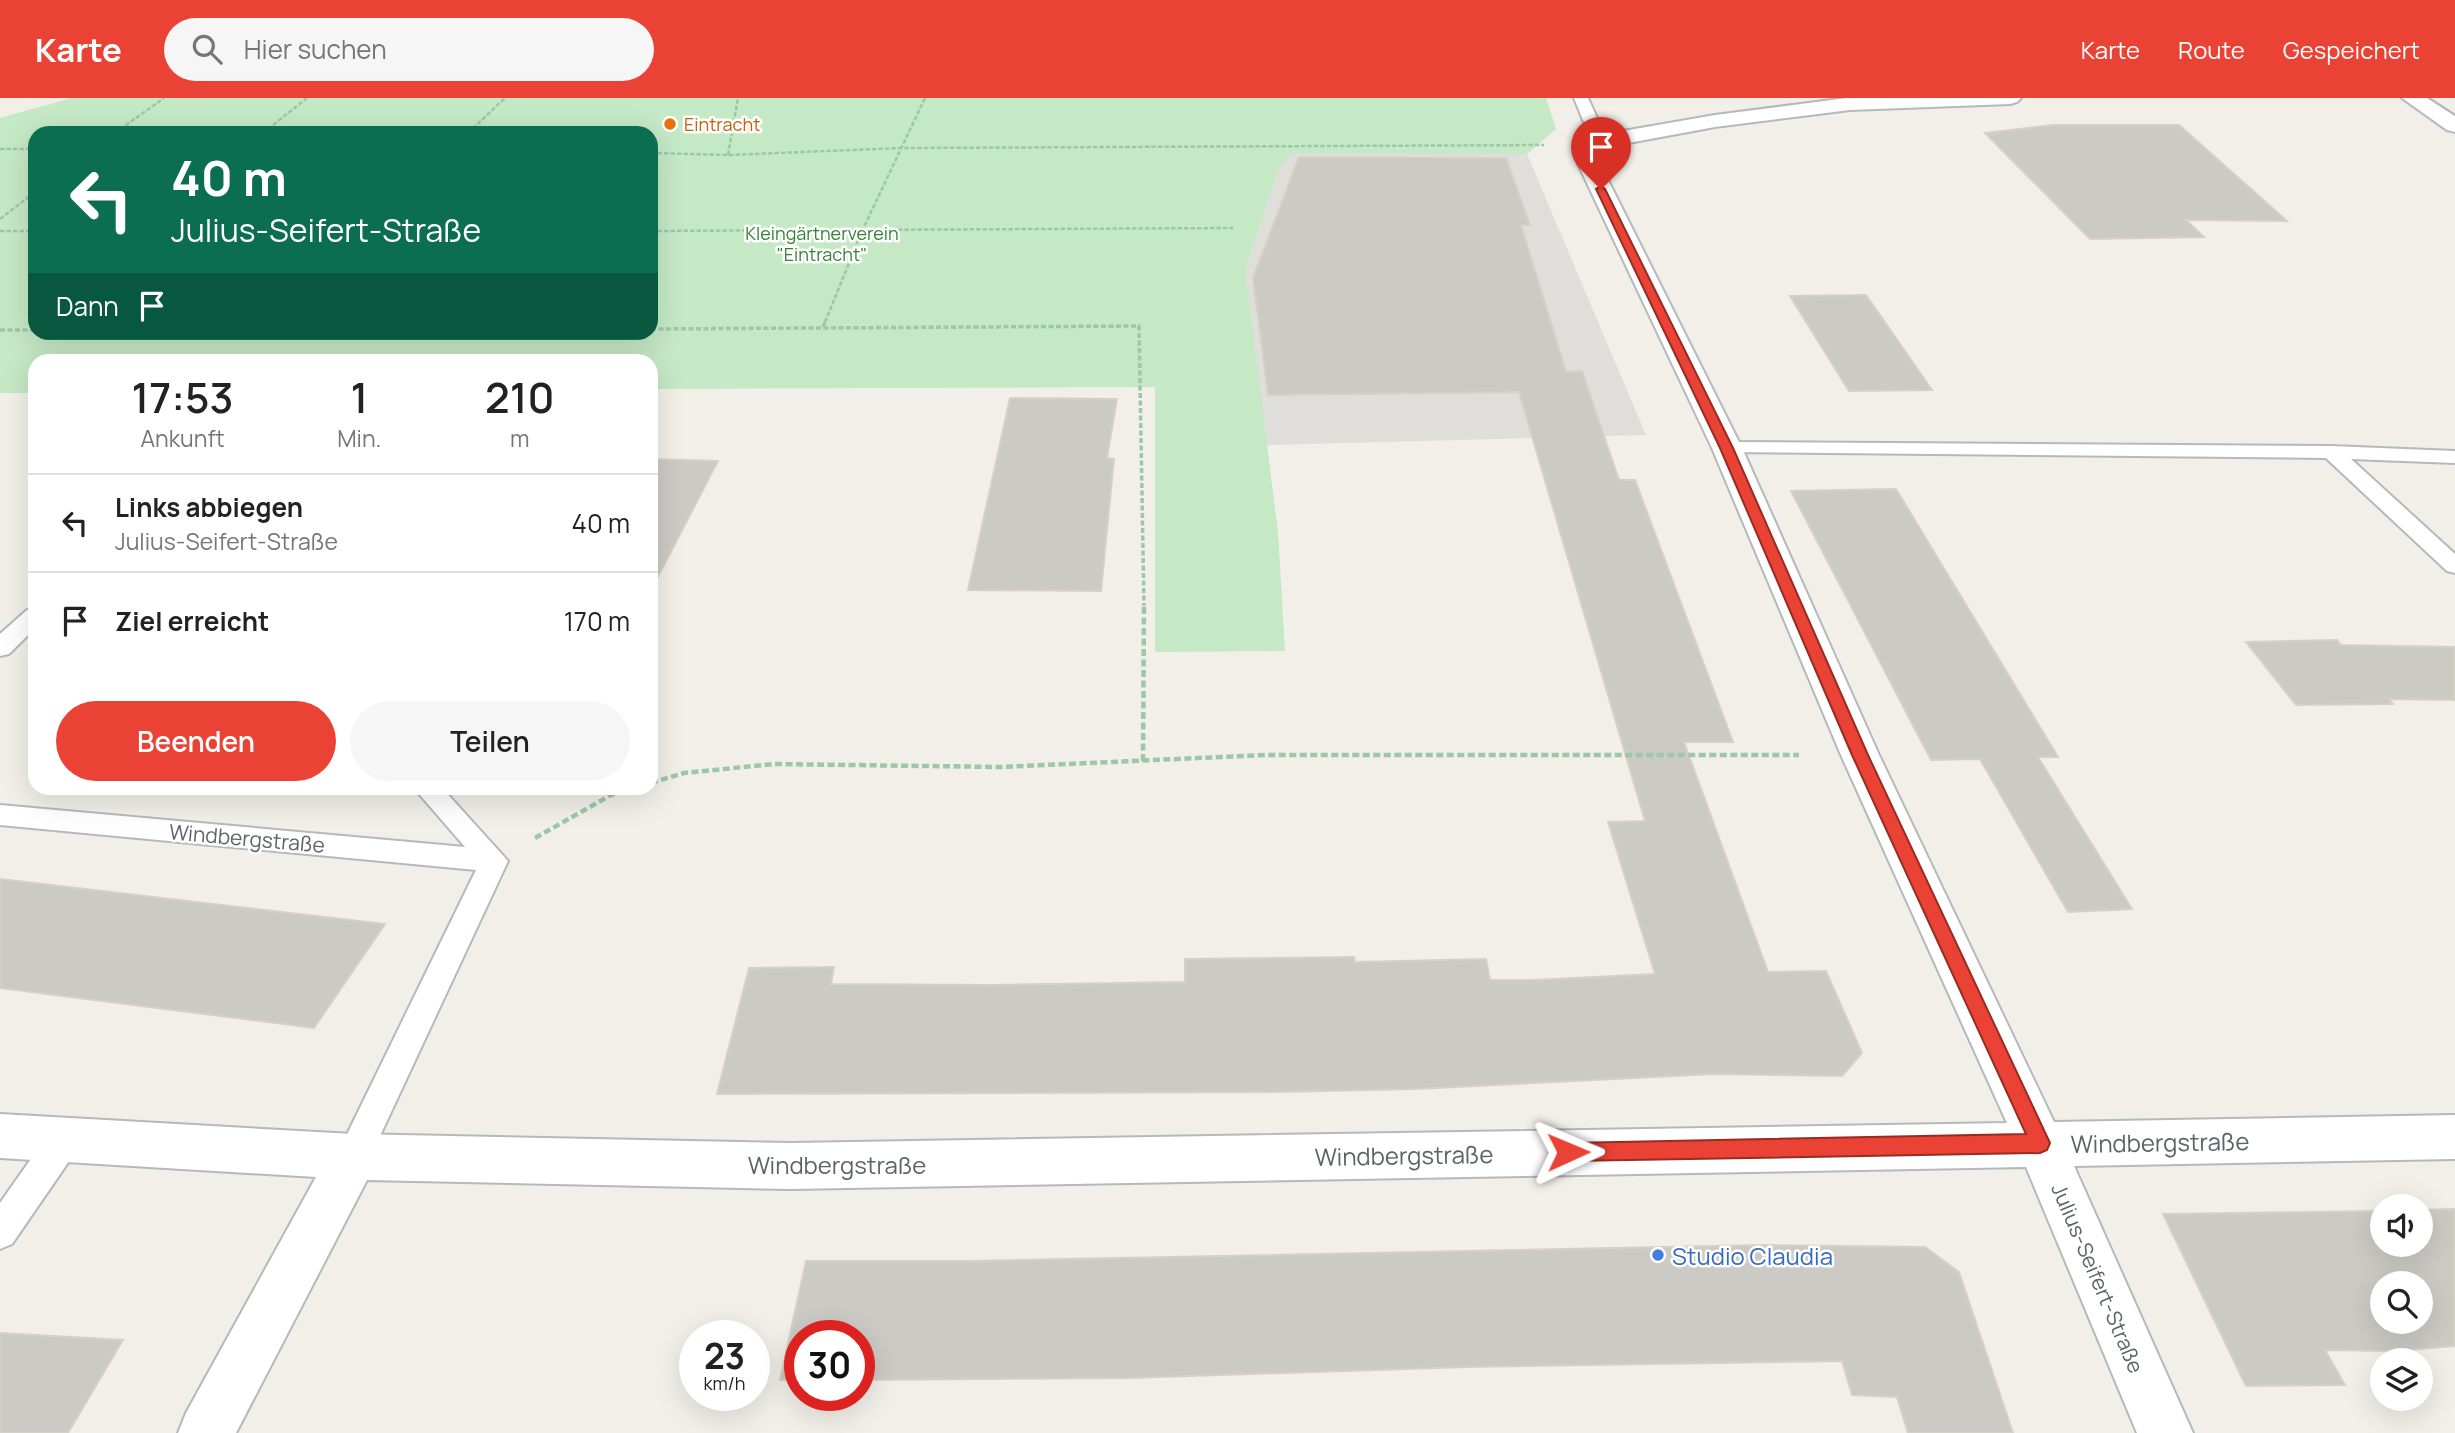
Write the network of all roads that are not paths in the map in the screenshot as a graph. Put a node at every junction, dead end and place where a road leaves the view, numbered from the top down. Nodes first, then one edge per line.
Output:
1 (1581, 98) edge
2 (2010, 98) edge
3 (2413, 98) edge
4 (2455, 125) edge
5 (1600, 142) junction
6 (1727, 448) junction
7 (2332, 452) junction
8 (2455, 457) edge
9 (2455, 566) edge
10 (28, 622) edge
11 (0, 648) edge
12 (434, 795) edge
13 (0, 815) edge
14 (494, 861) junction
15 (0, 1136) edge
16 (2455, 1138) edge
17 (64, 1140) junction
18 (2040, 1143) junction
19 (353, 1157) junction
20 (0, 1232) edge
21 (206, 1433) edge
22 (2165, 1433) edge

1 - 5 lane
2 - 5 street
3 - 4 street
5 - 6 street, Julius-Seifert-Straße
6 - 7 lane
6 - 18 street, Julius-Seifert-Straße
7 - 8 lane
7 - 9 lane
10 - 11 lane
12 - 14 lane
13 - 14 lane, Windbergstraße
14 - 19 lane
15 - 17 street, Windbergstraße
16 - 18 street, Windbergstraße
17 - 19 street, Windbergstraße
17 - 20 lane
18 - 19 street, Windbergstraße
18 - 22 street, Julius-Seifert-Straße
19 - 21 street

